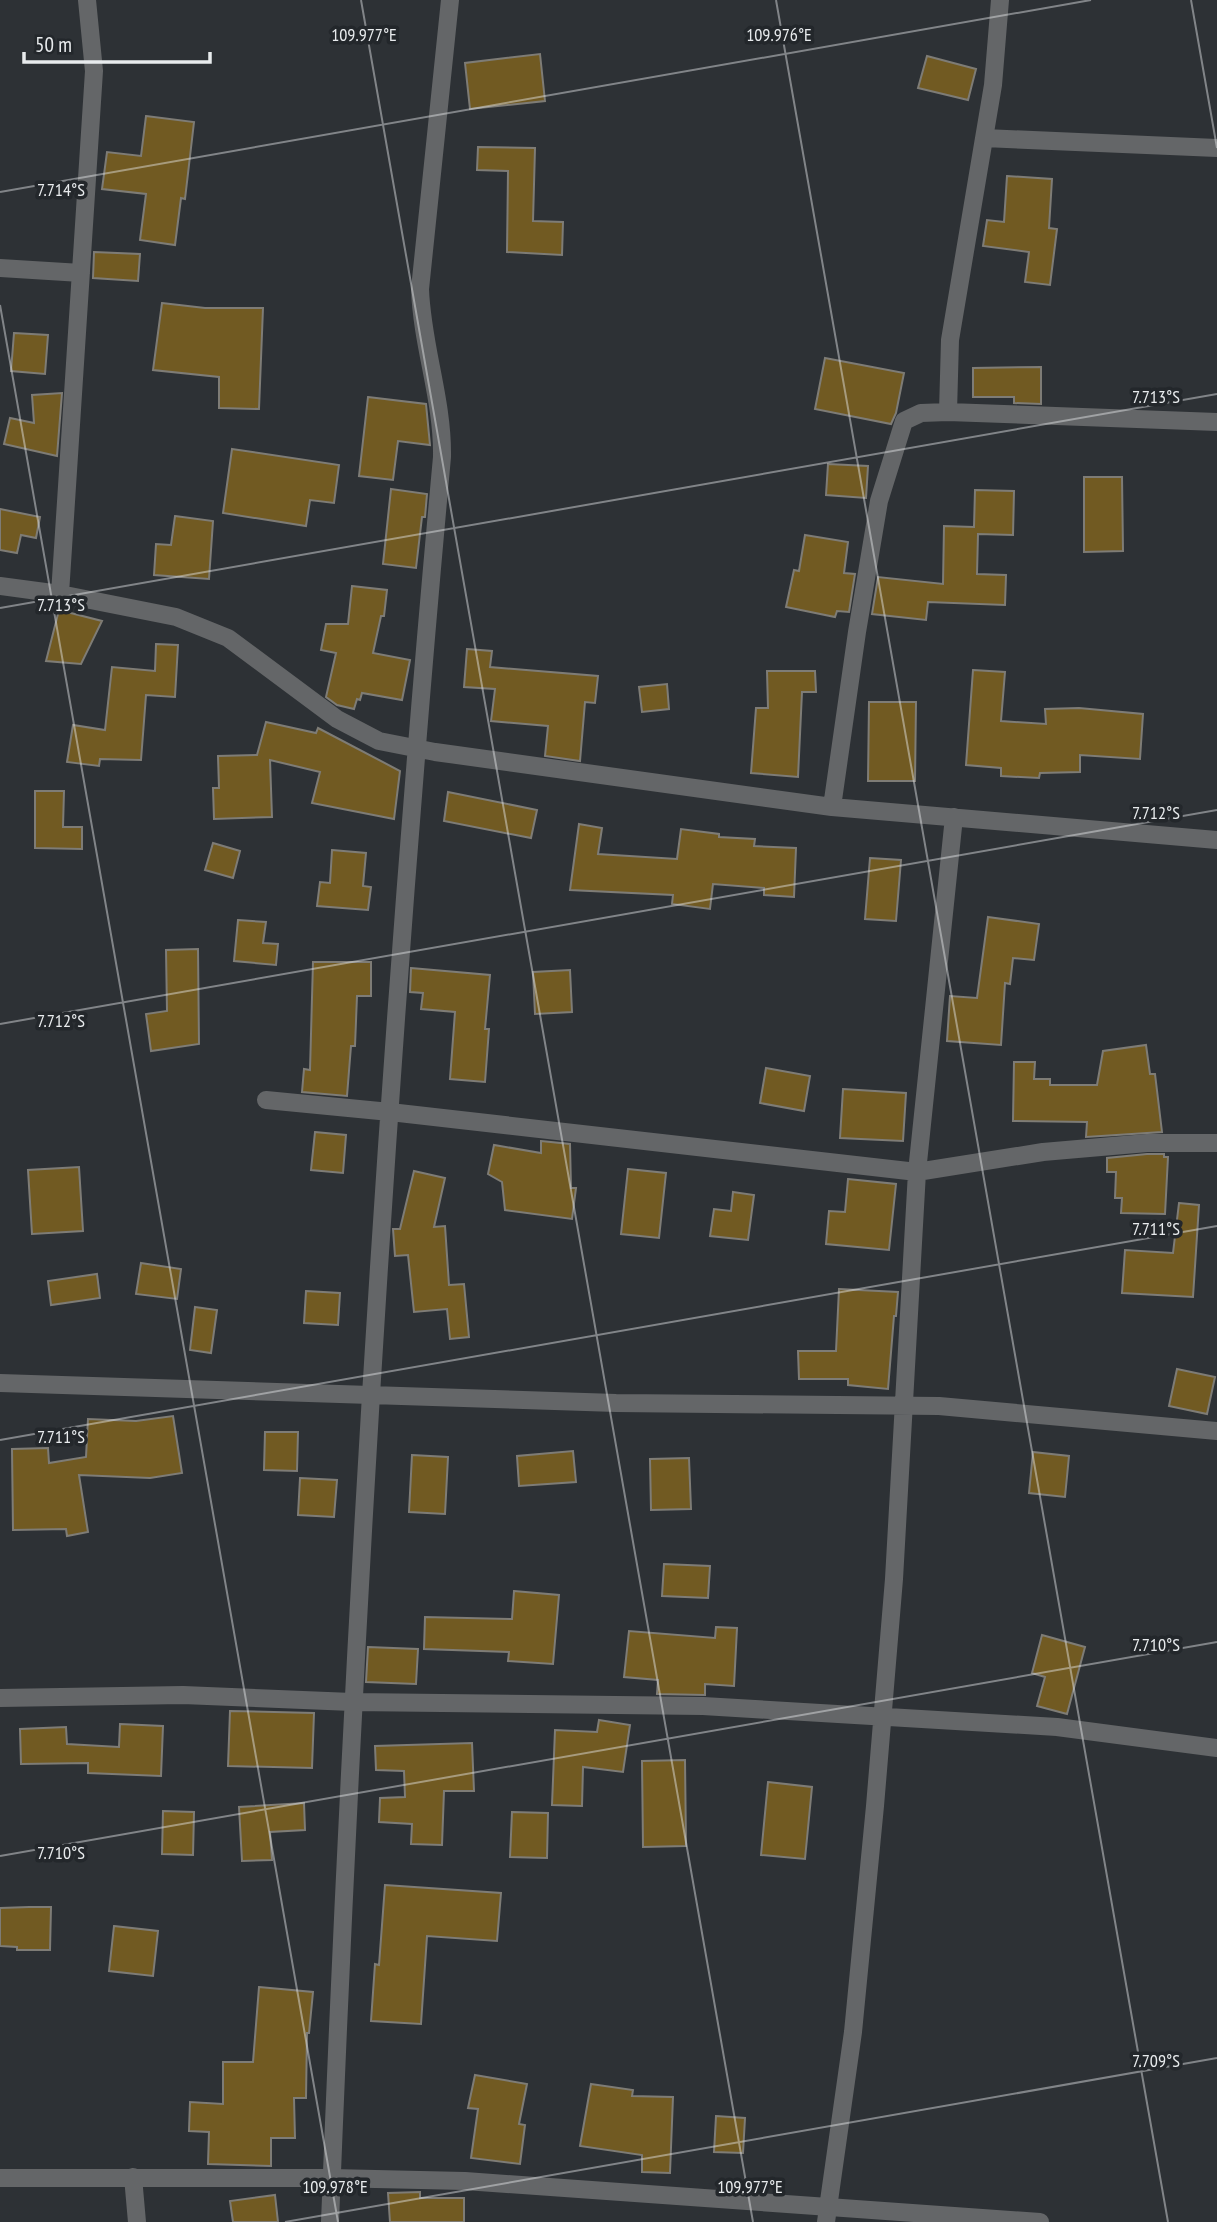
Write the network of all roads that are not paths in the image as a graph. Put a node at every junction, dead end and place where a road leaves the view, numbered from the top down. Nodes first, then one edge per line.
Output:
1 (87, 0) edge
2 (450, 0) edge
3 (1000, 0) edge
4 (984, 138) junction
5 (1217, 148) edge
6 (0, 268) edge
7 (81, 272) junction
8 (948, 412) junction
9 (1217, 422) edge
10 (0, 586) edge
11 (60, 594) junction
12 (415, 748) junction
13 (832, 807) junction
14 (954, 817) junction
15 (1217, 840) edge
16 (266, 1100) dead end
17 (390, 1112) junction
18 (1217, 1143) edge
19 (917, 1172) junction
20 (0, 1382) edge
21 (371, 1396) junction
22 (902, 1405) junction
23 (1217, 1432) edge
24 (0, 1698) edge
25 (352, 1702) junction
26 (883, 1716) junction
27 (1217, 1748) edge
28 (133, 2177) junction
29 (0, 2178) edge
30 (331, 2178) junction
31 (827, 2214) edge
32 (137, 2222) edge
33 (330, 2222) edge
34 (1040, 2222) edge

1 - 7 street
2 - 12 street
3 - 4 street
4 - 5 street
4 - 8 street
6 - 7 street
7 - 11 street
8 - 9 street
8 - 13 street
10 - 11 street
11 - 12 street
12 - 13 street
12 - 17 street
13 - 14 street
14 - 15 street
14 - 19 street
16 - 17 street
17 - 19 street
17 - 21 street
18 - 19 street
19 - 22 street
20 - 21 street
21 - 22 street
21 - 25 street
22 - 23 street
22 - 26 street
24 - 25 street
25 - 26 street
25 - 30 street
26 - 27 street
26 - 31 street
28 - 29 street
28 - 30 street
28 - 32 street
30 - 31 street
30 - 33 street
31 - 34 street

